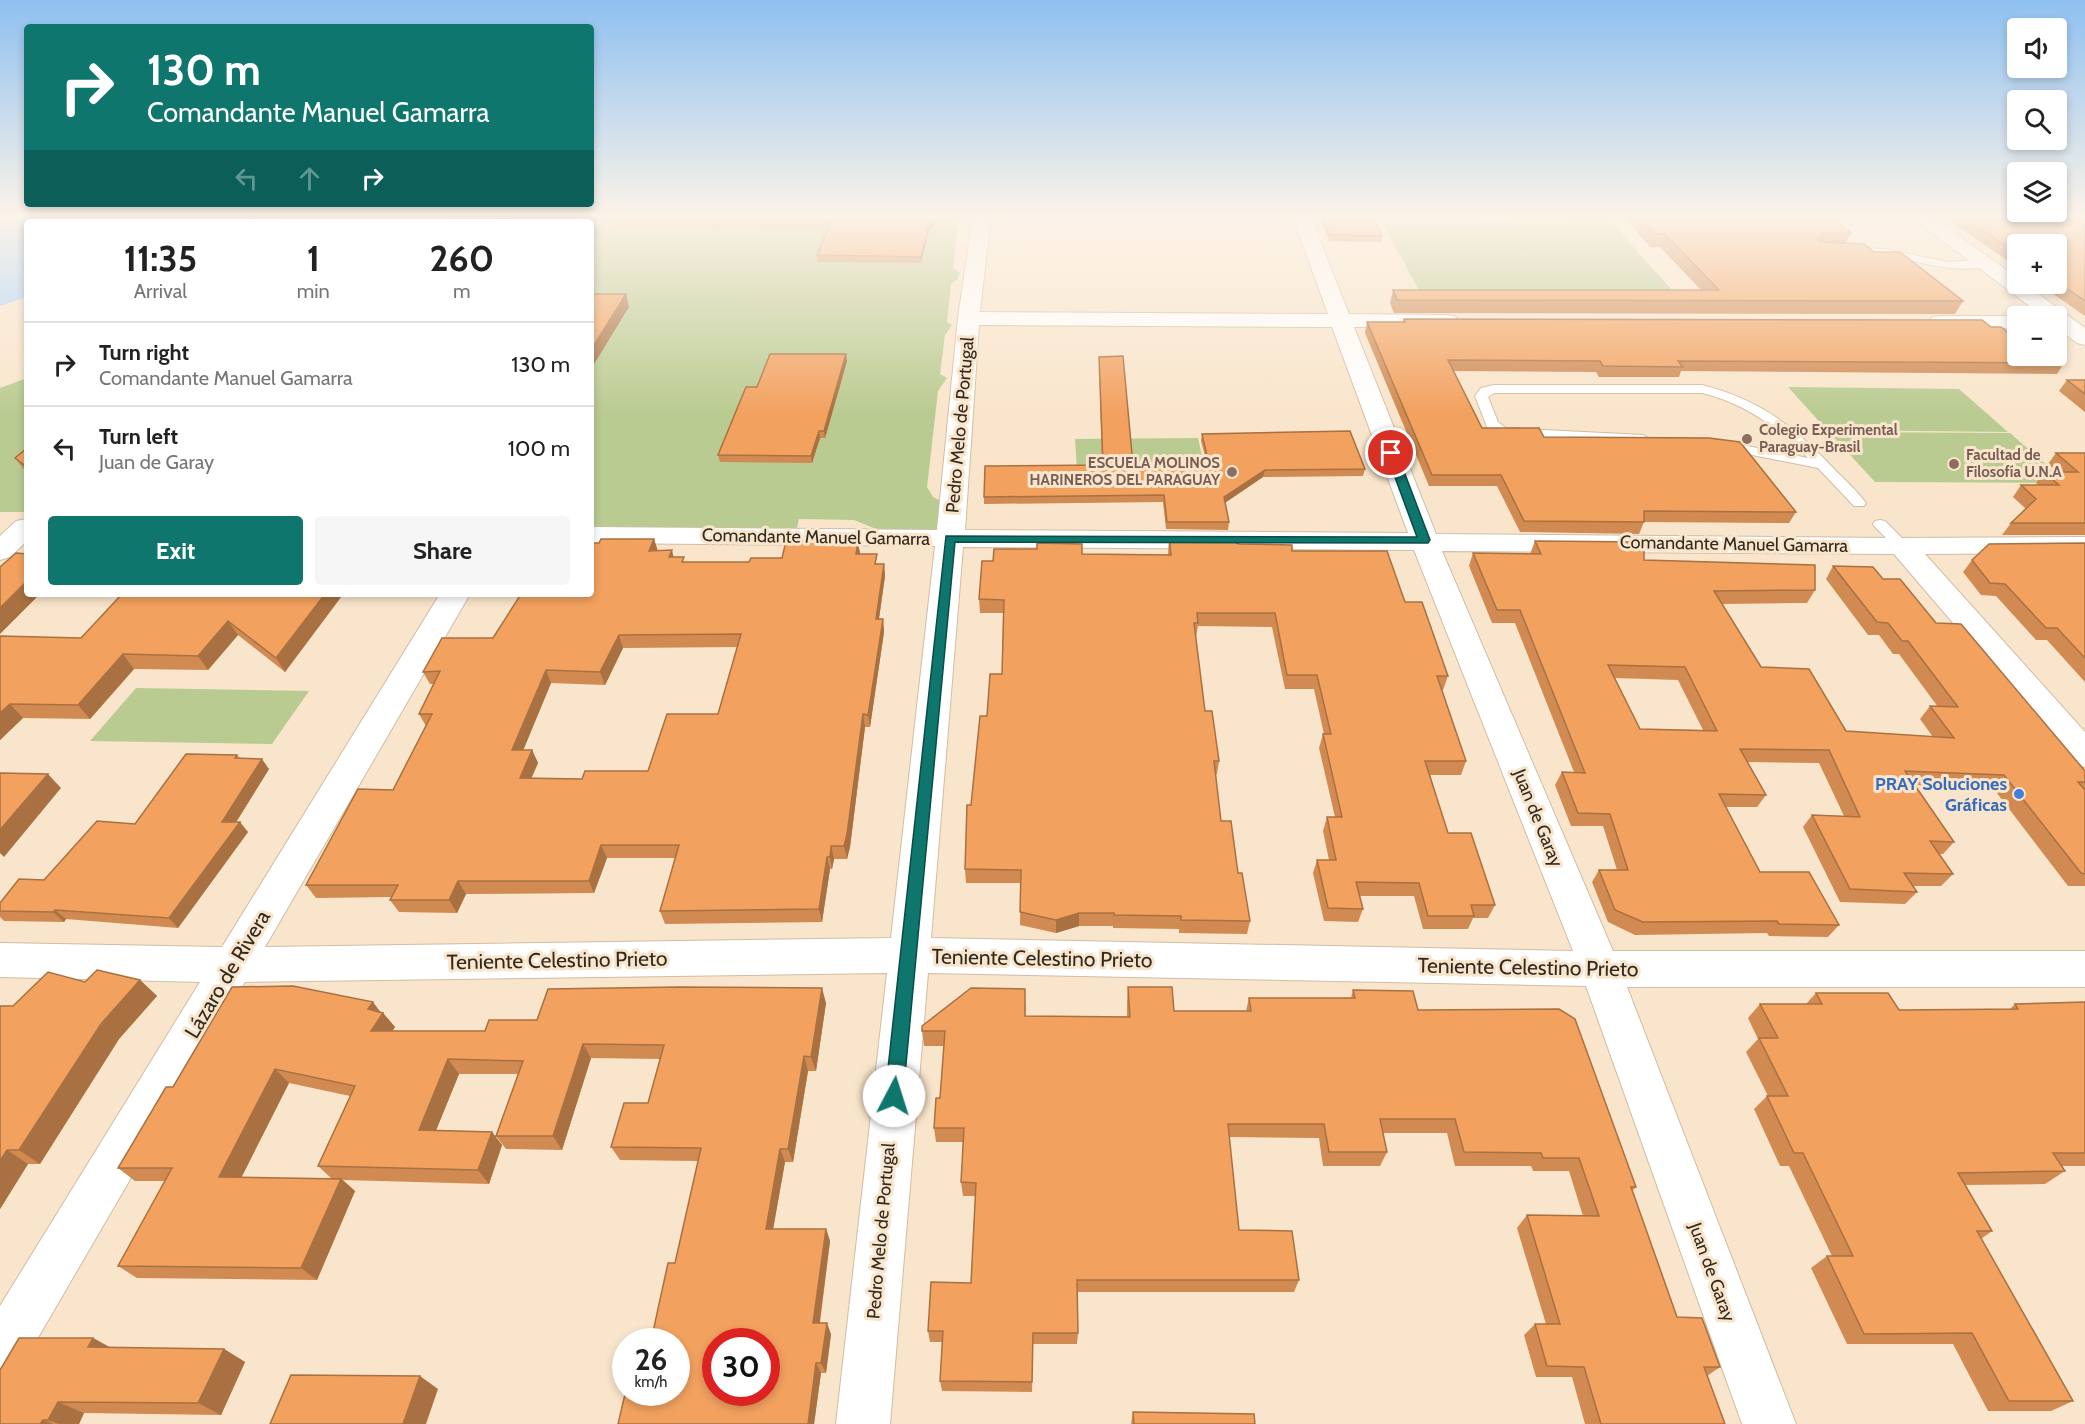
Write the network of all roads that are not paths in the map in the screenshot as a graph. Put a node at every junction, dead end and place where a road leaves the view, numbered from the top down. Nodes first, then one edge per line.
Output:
1 (974, 281) edge
2 (1327, 281) edge
3 (2008, 281) edge
4 (2041, 306) edge
5 (969, 318) junction
6 (1342, 321) junction
7 (1473, 321) edge
8 (1923, 322) edge
9 (2007, 322) edge
10 (2067, 325) edge
11 (2085, 338) edge
12 (1656, 439) edge
13 (1710, 443) edge
14 (1823, 465) junction
15 (1859, 503) dead end
16 (18, 527) edge
17 (1890, 534) junction
18 (594, 535) edge
19 (950, 538) junction
20 (1424, 540) junction
21 (2085, 545) edge
22 (0, 551) edge
23 (453, 597) edge
24 (2085, 754) edge
25 (907, 955) junction
26 (0, 960) edge
27 (233, 965) junction
28 (1600, 969) junction
29 (2085, 969) edge
30 (0, 1354) edge
31 (863, 1424) edge
32 (1769, 1424) edge

1 - 5 street, Pedro Melo de Portugal
2 - 6 street, Juan de Garay
3 - 4 street
5 - 6 street
5 - 19 street, Pedro Melo de Portugal
6 - 7 street
6 - 20 street, Juan de Garay
8 - 9 street
10 - 11 street
12 - 14 lane
13 - 14 lane
14 - 15 lane
16 - 22 street
17 - 20 street, Comandante Manuel Gamarra
17 - 21 street, Comandante Manuel Gamarra
17 - 24 street
18 - 19 street, Comandante Manuel Gamarra
19 - 20 street, Comandante Manuel Gamarra
19 - 25 street, Pedro Melo de Portugal
20 - 28 street, Juan de Garay
23 - 27 street, Lázaro de Rivera
25 - 27 street, Teniente Celestino Prieto
25 - 28 street, Teniente Celestino Prieto
25 - 31 street, Pedro Melo de Portugal
26 - 27 street, Teniente Celestino Prieto
27 - 30 street, Lázaro de Rivera
28 - 29 street, Teniente Celestino Prieto
28 - 32 street, Juan de Garay

